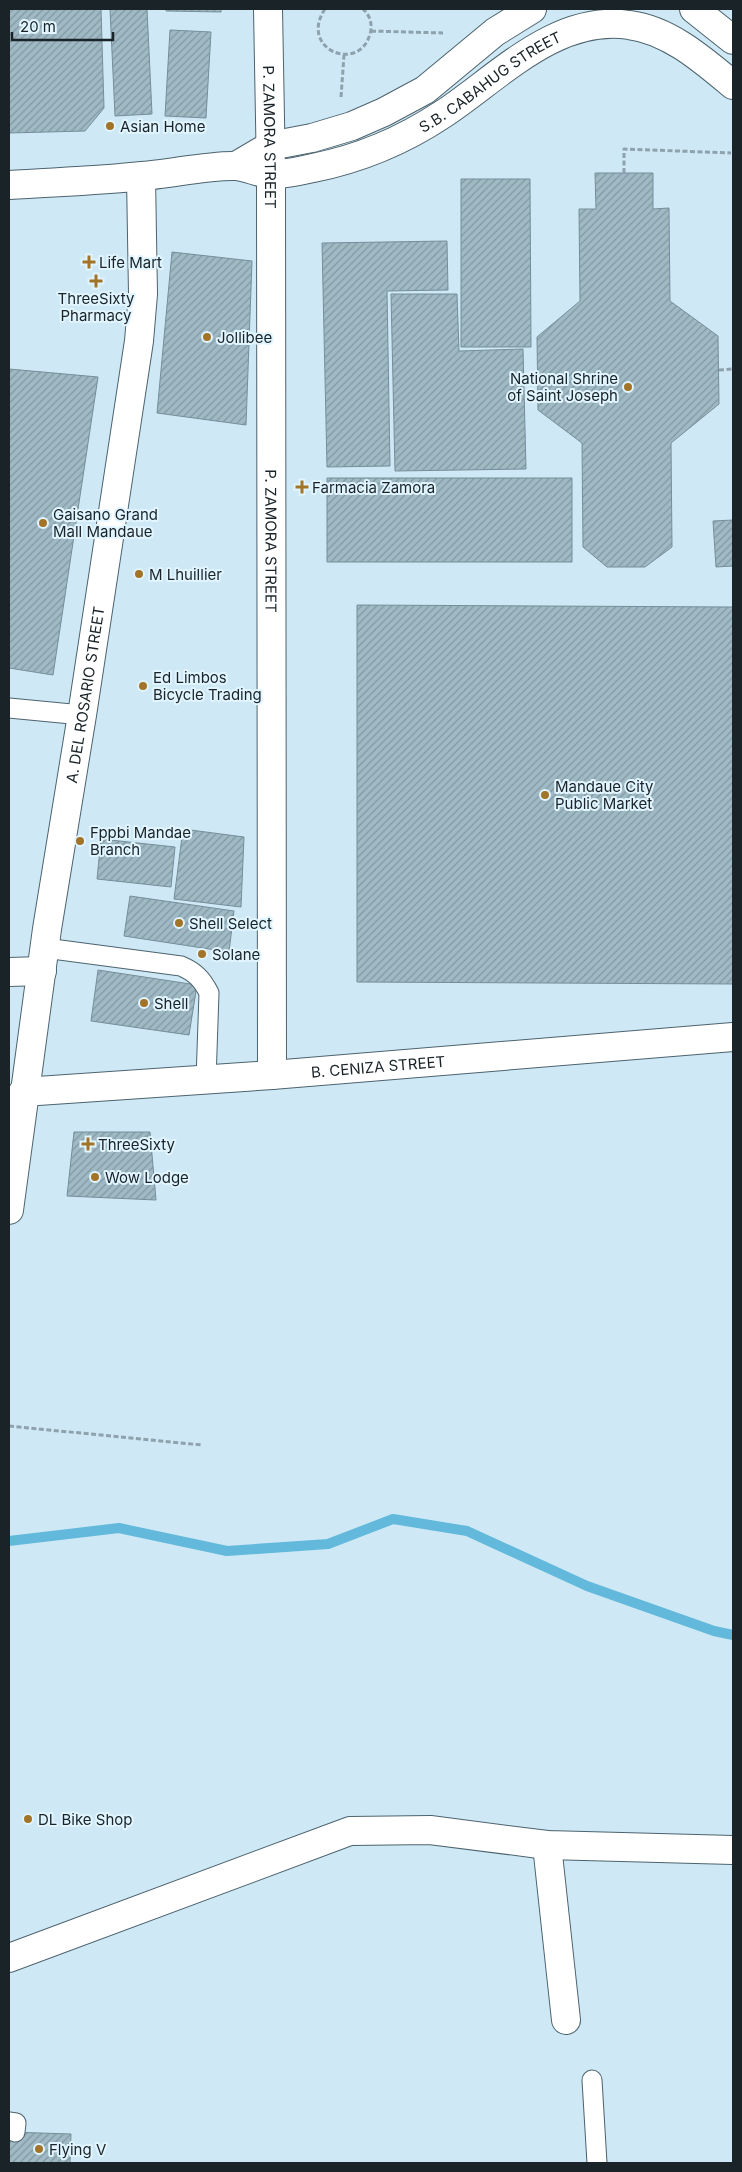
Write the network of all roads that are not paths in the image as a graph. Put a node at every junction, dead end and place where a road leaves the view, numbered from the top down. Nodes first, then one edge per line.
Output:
1 (268, 9) edge
2 (694, 9) edge
3 (527, 12) edge
4 (613, 16) edge
5 (733, 40) edge
6 (537, 47) junction
7 (733, 85) edge
8 (270, 146) junction
9 (236, 166) junction
10 (270, 174) junction
11 (141, 177) junction
12 (9, 185) edge
13 (9, 708) edge
14 (82, 715) junction
15 (43, 960) junction
16 (9, 972) edge
17 (733, 1038) edge
18 (272, 1075) junction
19 (206, 1080) junction
20 (23, 1092) junction
21 (9, 1210) edge
22 (547, 1845) junction
23 (733, 1850) edge
24 (9, 1958) edge
25 (566, 2020) dead end
26 (592, 2080) dead end
27 (597, 2163) edge

1 - 8 street, P. ZAMORA STREET
2 - 5 street
3 - 6 street
3 - 8 street, S.B. CABAHUG STREET
4 - 6 street, S.B. CABAHUG STREET
4 - 7 street, S.B. CABAHUG STREET
6 - 10 street, S.B. CABAHUG STREET
8 - 9 street, S.B. CABAHUG STREET
8 - 10 street, P. ZAMORA STREET
9 - 10 street, S.B. CABAHUG STREET
9 - 11 street, S.B. CABAHUG STREET
10 - 18 street, P. ZAMORA STREET
11 - 12 street, S.B. CABAHUG STREET
11 - 14 street, A. DEL ROSARIO STREET
13 - 14 lane
14 - 15 street, A. DEL ROSARIO STREET
15 - 16 street
15 - 19 lane
15 - 20 street, A. DEL ROSARIO STREET
17 - 18 street, B. CENIZA STREET
18 - 19 street, B. CENIZA STREET
19 - 20 street, B. CENIZA STREET
20 - 21 street, A. DEL ROSARIO STREET
22 - 23 street
22 - 24 street
22 - 25 street
26 - 27 lane

